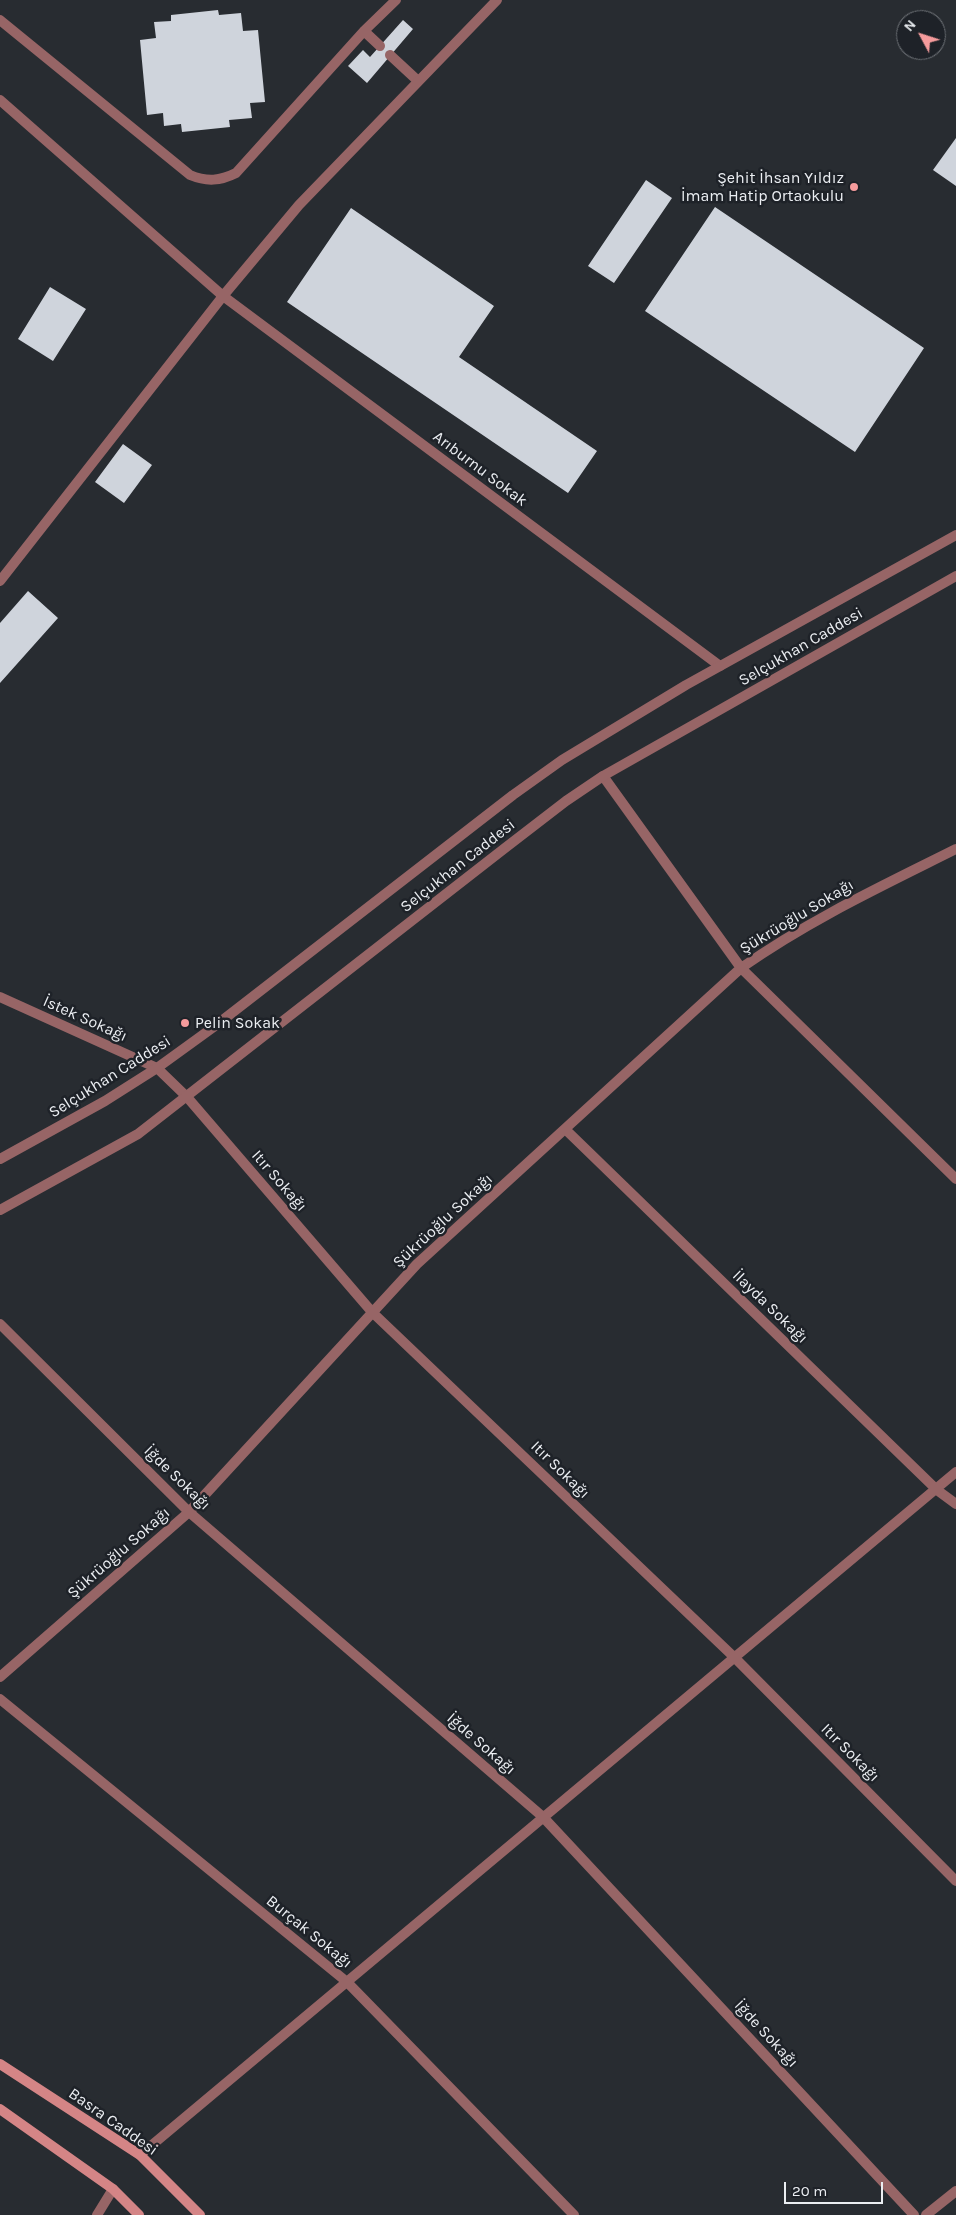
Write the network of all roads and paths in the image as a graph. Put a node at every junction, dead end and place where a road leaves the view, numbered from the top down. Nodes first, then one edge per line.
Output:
1 (396, 0) edge
2 (497, 0) edge
3 (0, 20) edge
4 (364, 31) junction
5 (380, 46) dead end
6 (390, 55) dead end
7 (417, 80) junction
8 (0, 100) edge
9 (223, 296) junction
10 (956, 536) edge
11 (956, 576) edge
12 (0, 582) edge
13 (720, 666) junction
14 (603, 776) junction
15 (956, 849) edge
16 (741, 968) junction
17 (0, 997) edge
18 (157, 1068) junction
19 (187, 1097) junction
20 (564, 1129) junction
21 (0, 1159) edge
22 (956, 1179) edge
23 (0, 1210) edge
24 (372, 1312) junction
25 (0, 1324) edge
26 (956, 1472) edge
27 (937, 1490) junction
28 (956, 1504) edge
29 (189, 1512) junction
30 (735, 1658) junction
31 (0, 1676) edge
32 (0, 1699) edge
33 (544, 1817) junction
34 (956, 1881) edge
35 (347, 1982) junction
36 (0, 2064) edge
37 (0, 2109) edge
38 (140, 2155) junction
39 (113, 2189) junction
40 (956, 2191) edge
41 (98, 2215) edge
42 (139, 2215) edge
43 (200, 2215) edge
44 (574, 2215) edge
45 (914, 2215) edge
46 (926, 2215) edge

1 - 4 street
2 - 7 street
3 - 4 street
4 - 5 street
6 - 7 street
7 - 9 street
8 - 9 street, Arıburnu Sokak
9 - 12 street
9 - 13 street, Arıburnu Sokak
10 - 13 street, Selçukhan Caddesi
11 - 14 street, Selçukhan Caddesi
13 - 18 street, Selçukhan Caddesi
14 - 16 street
14 - 19 street, Selçukhan Caddesi
15 - 16 street, Şükrüoğlu Sokağı
16 - 20 street, Şükrüoğlu Sokağı
16 - 22 street
17 - 18 street, İstek Sokağı
18 - 19 street, Itır Sokağı
18 - 21 street, Selçukhan Caddesi
19 - 23 street, Selçukhan Caddesi
19 - 24 street, Itır Sokağı
20 - 24 street, Şükrüoğlu Sokağı
20 - 27 street, İlayda Sokağı
24 - 29 street, Şükrüoğlu Sokağı
24 - 30 street, Itır Sokağı
25 - 29 street, İğde Sokağı
26 - 27 street
27 - 28 street, İlayda Sokağı
27 - 30 street
29 - 31 street, Şükrüoğlu Sokağı
29 - 33 street, İğde Sokağı
30 - 33 street
30 - 34 street, Itır Sokağı
32 - 35 street, Burçak Sokağı
33 - 35 street
33 - 45 street, İğde Sokağı
35 - 38 street
35 - 44 street, Burçak Sokağı
36 - 38 main road, Basra Caddesi
37 - 39 main road
38 - 43 main road, Basra Caddesi
39 - 41 street
39 - 42 main road
40 - 46 street

